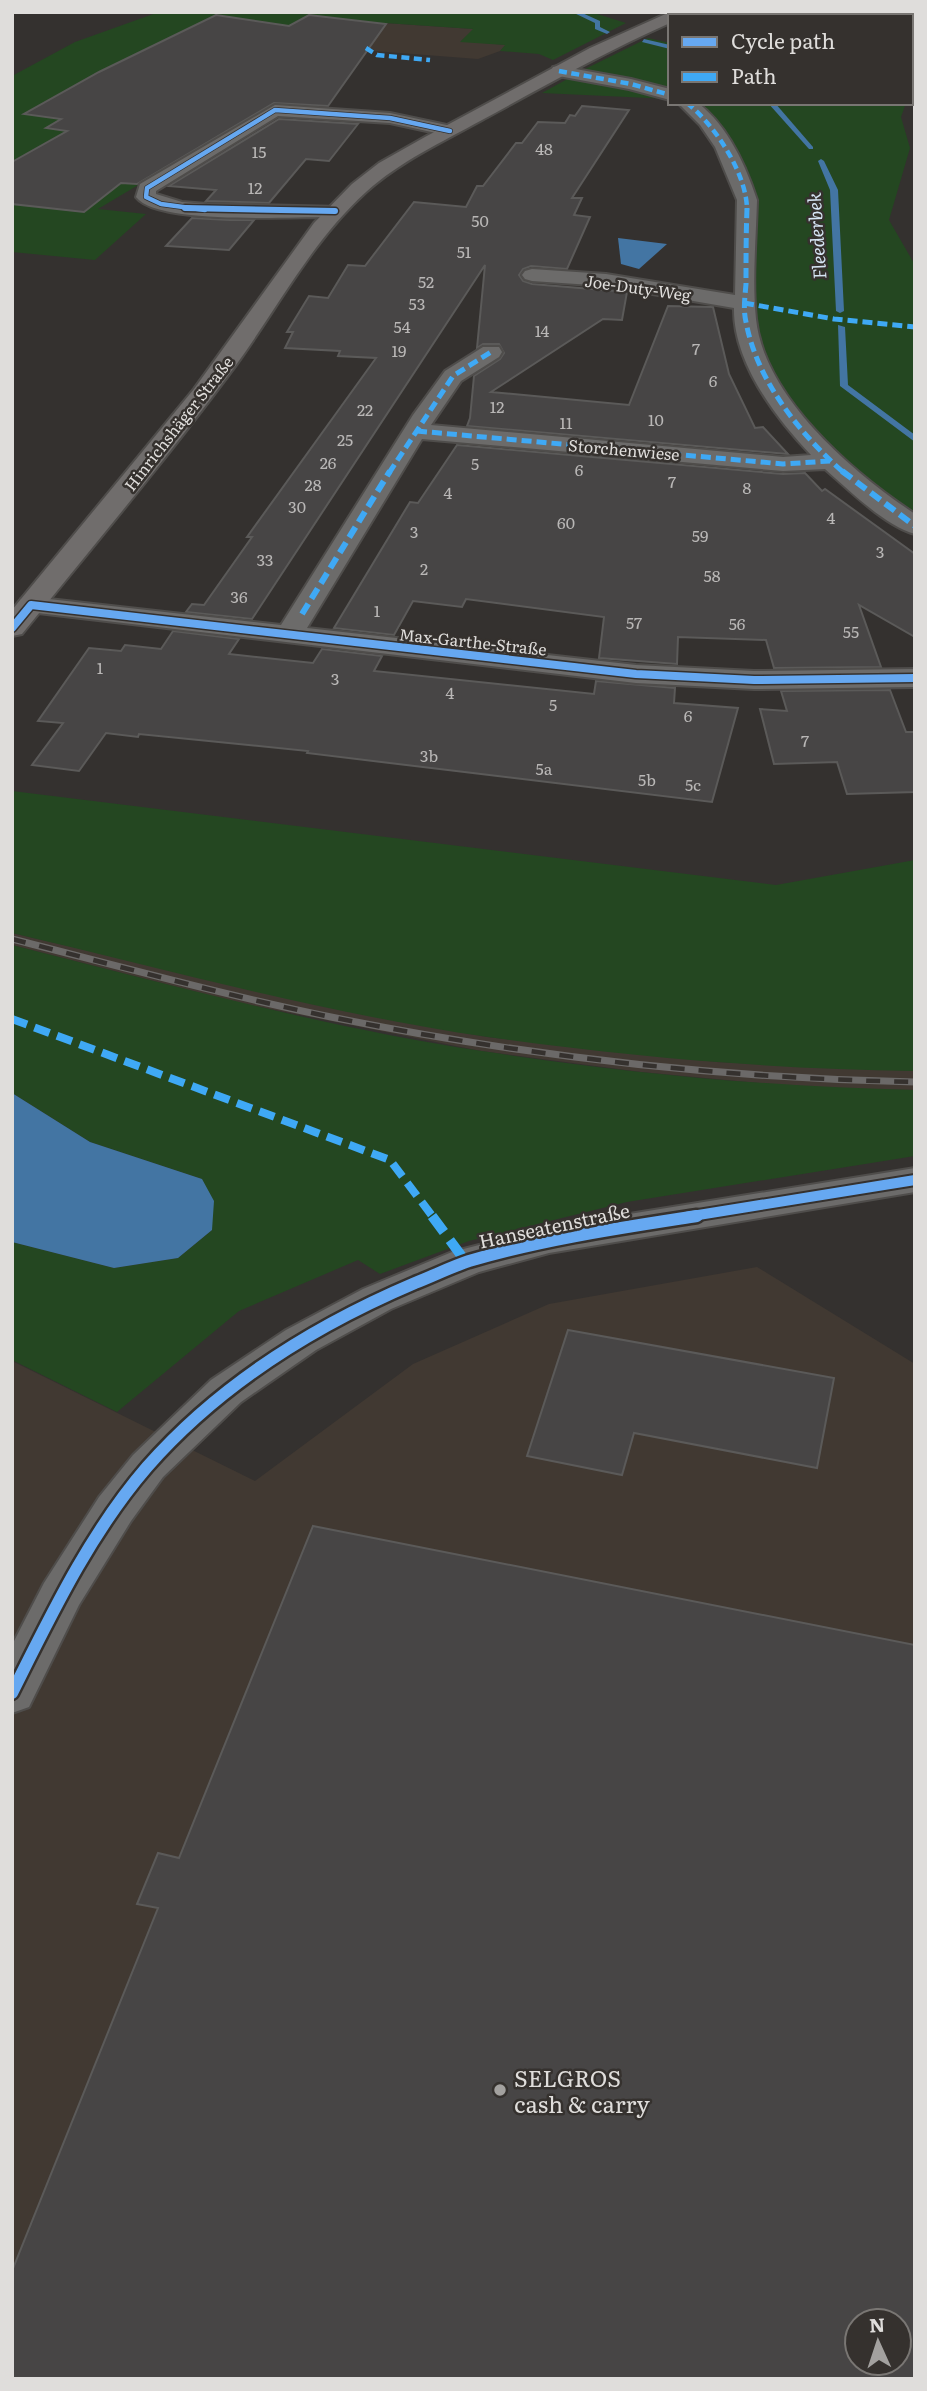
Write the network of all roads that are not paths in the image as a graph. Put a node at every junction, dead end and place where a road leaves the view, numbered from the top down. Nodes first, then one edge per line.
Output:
1 (668, 19) edge
2 (559, 71) junction
3 (668, 94) edge
4 (689, 105) edge
5 (450, 131) junction
6 (335, 211) junction
7 (532, 275) dead end
8 (744, 303) junction
9 (491, 352) dead end
10 (417, 431) junction
11 (830, 461) junction
12 (915, 526) edge
13 (30, 606) junction
14 (12, 628) edge
15 (289, 635) junction
16 (915, 678) edge
17 (915, 1180) edge
18 (12, 1693) edge

1 - 2 main road, Hinrichshäger Straße
2 - 3 street
2 - 5 main road, Hinrichshäger Straße
4 - 8 street
5 - 6 main road, Hinrichshäger Straße
5 - 6 street
6 - 13 main road, Hinrichshäger Straße
7 - 8 street, Joe-Duty-Weg
8 - 11 street
9 - 10 street
10 - 11 street, Storchenwiese
10 - 15 street
11 - 12 street
13 - 14 main road, Hinrichshäger Straße
13 - 15 street, Max-Garthe-Straße
15 - 16 street, Max-Garthe-Straße
17 - 18 street, Hanseatenstraße

